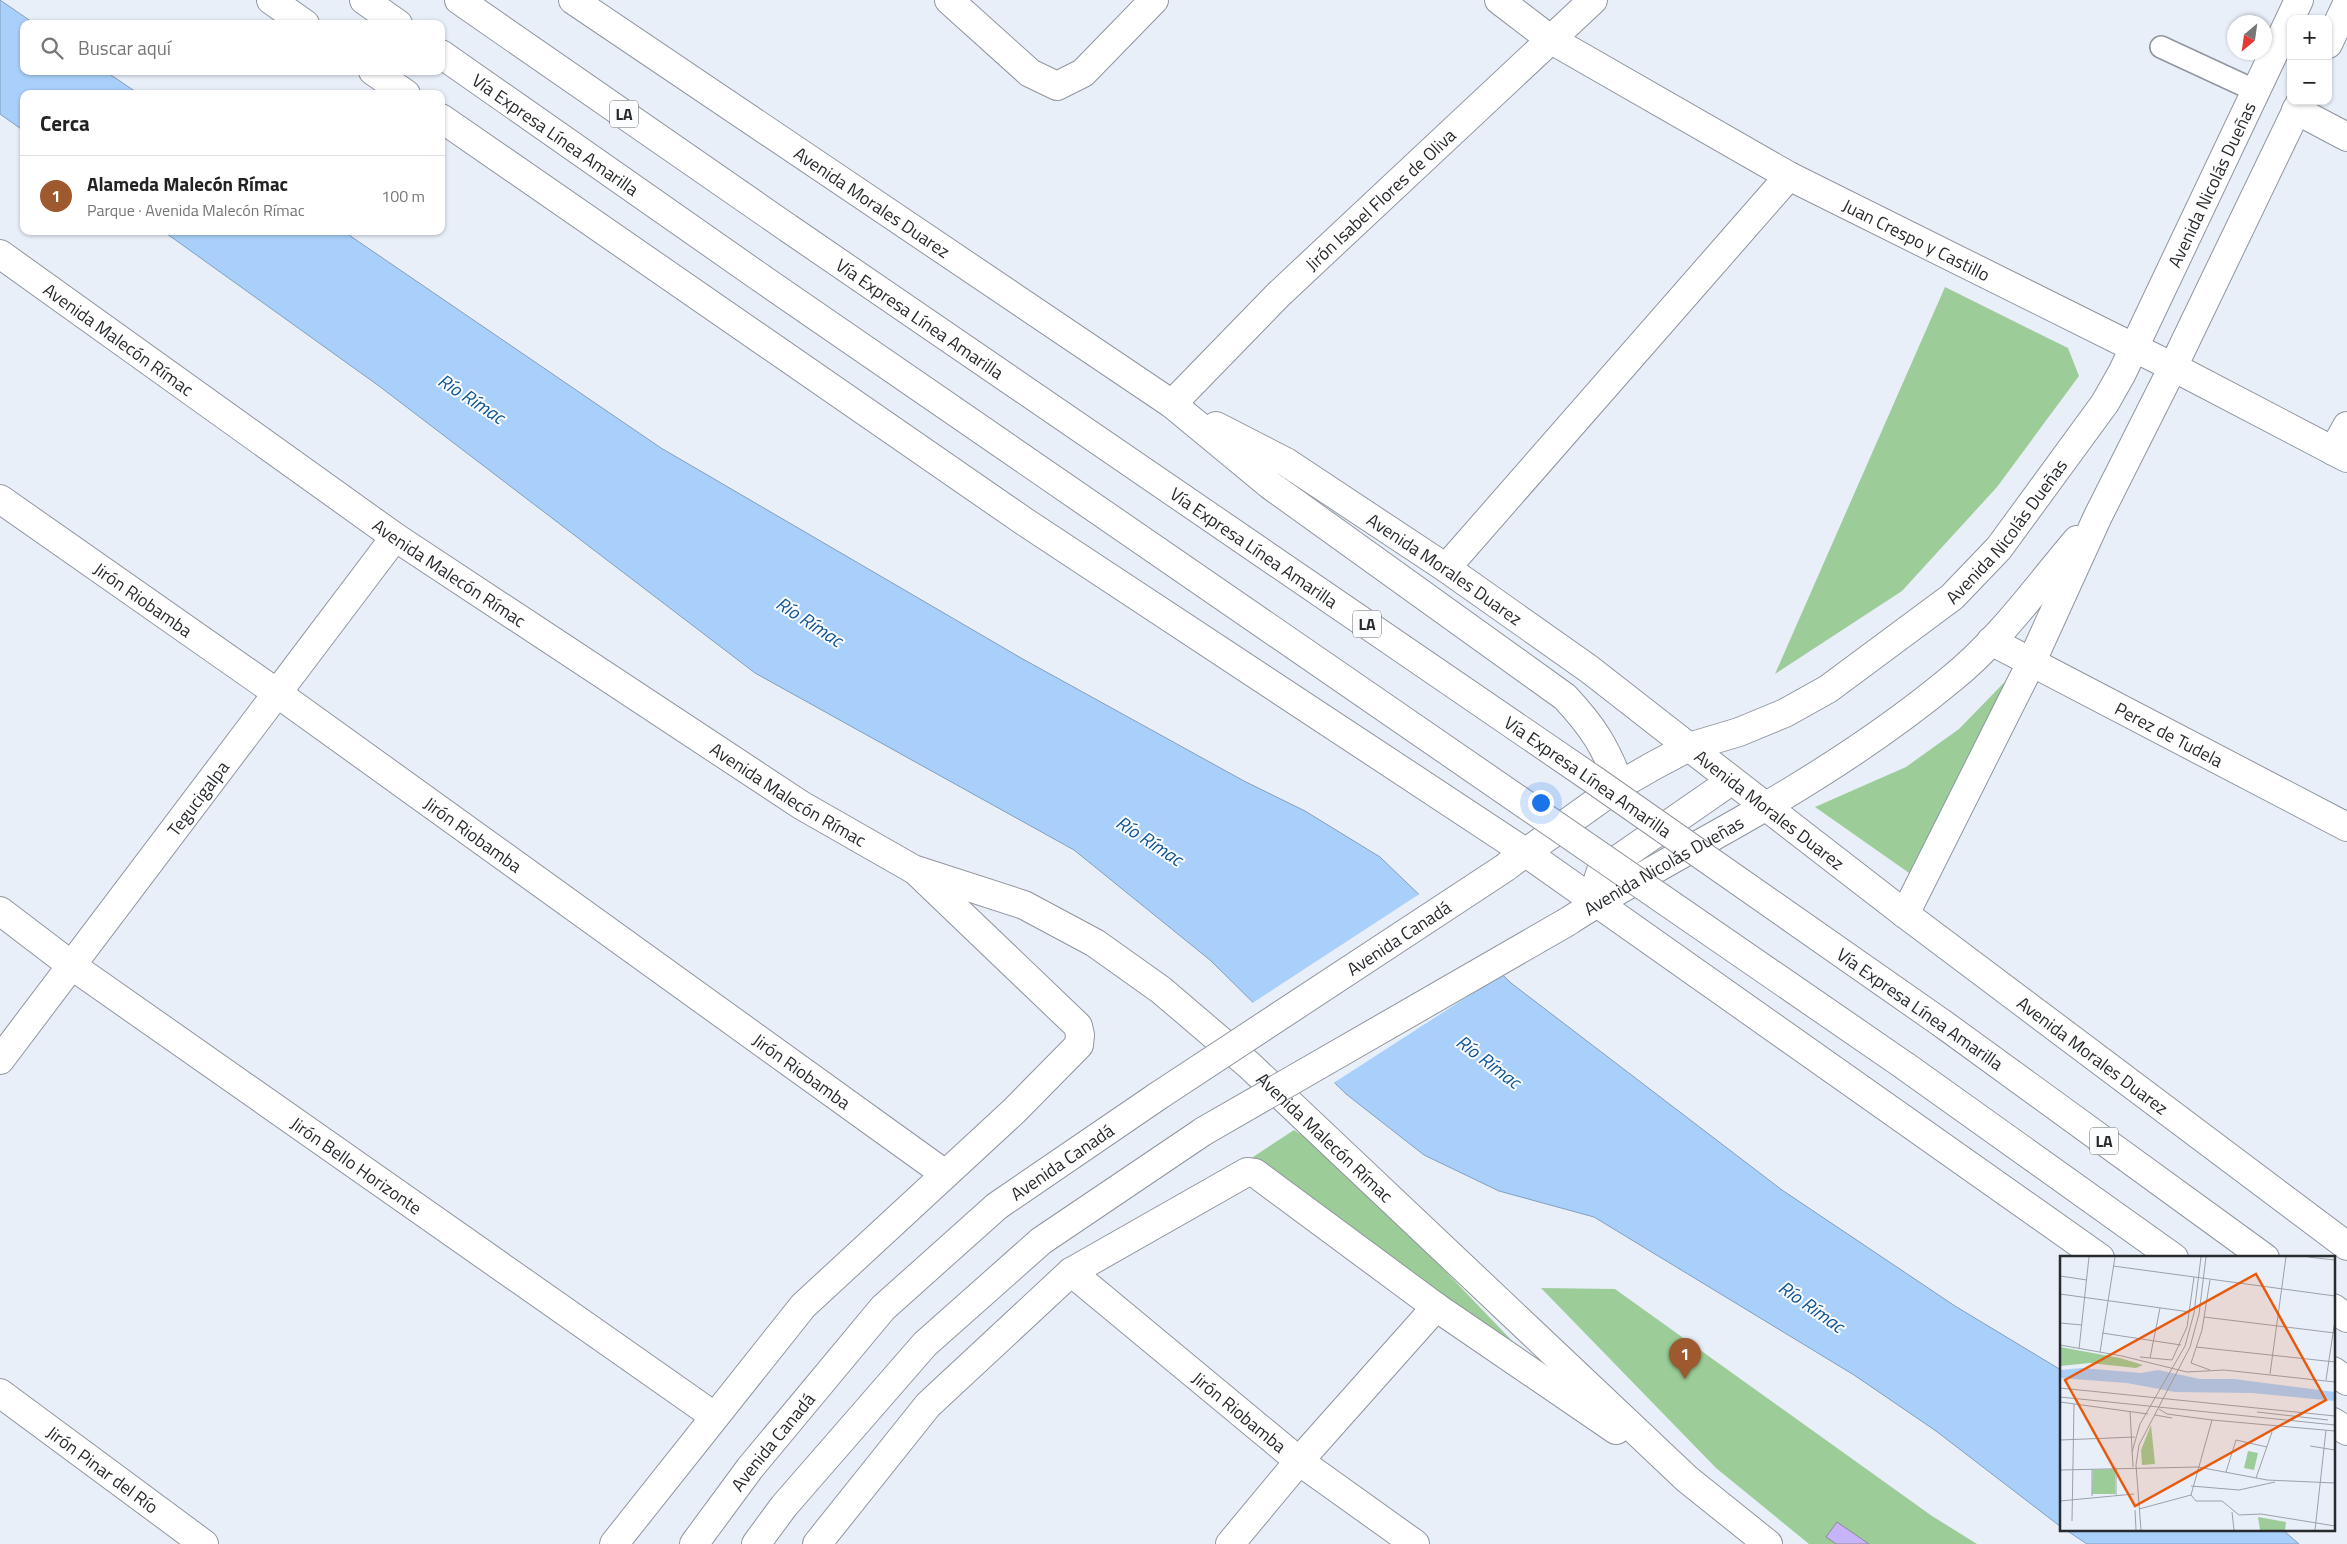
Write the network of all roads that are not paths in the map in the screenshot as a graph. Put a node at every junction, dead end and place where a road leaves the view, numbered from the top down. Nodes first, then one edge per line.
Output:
1 (271, 0) edge
2 (364, 0) edge
3 (460, 0) edge
4 (573, 0) edge
5 (949, 0) edge
6 (1154, 0) edge
7 (1499, 0) edge
8 (1593, 0) edge
9 (2299, 0) edge
10 (2347, 4) edge
11 (299, 20) edge
12 (392, 20) edge
13 (2332, 36) edge
14 (1550, 39) junction
15 (2161, 47) dead end
16 (445, 57) edge
17 (380, 75) edge
18 (400, 90) edge
19 (2256, 91) junction
20 (2299, 106) edge
21 (445, 121) edge
22 (2347, 137) edge
23 (1789, 176) junction
24 (0, 254) edge
25 (2135, 348) junction
26 (2173, 367) junction
27 (1172, 404) junction
28 (2347, 426) edge
29 (2340, 455) edge
30 (0, 499) edge
31 (2098, 516) junction
32 (395, 538) junction
33 (1446, 568) junction
34 (1991, 641) junction
35 (2031, 663) junction
36 (277, 693) junction
37 (1689, 748) junction
38 (1731, 781) junction
39 (1620, 785) junction
40 (1765, 807) junction
41 (2347, 827) edge
42 (1515, 859) junction
43 (913, 869) junction
44 (1596, 903) junction
45 (0, 911) edge
46 (1904, 914) junction
47 (71, 965) junction
48 (0, 1060) edge
49 (945, 1174) junction
50 (2347, 1246) edge
51 (2097, 1256) edge
52 (2171, 1256) edge
53 (2261, 1256) edge
54 (1071, 1272) junction
55 (1436, 1307) junction
56 (2334, 1309) edge
57 (2347, 1318) edge
58 (2334, 1372) edge
59 (2347, 1381) edge
60 (0, 1393) edge
61 (714, 1416) junction
62 (2334, 1423) edge
63 (2347, 1431) edge
64 (1299, 1461) junction
65 (1687, 1479) junction
66 (823, 1542) edge
67 (204, 1544) edge
68 (614, 1544) edge
69 (694, 1544) edge
70 (756, 1544) edge
71 (1230, 1544) edge
72 (1414, 1544) edge
73 (1768, 1544) edge

1 - 11 main road
2 - 12 main road
3 - 53 main road, Vía Expresa Línea Amarilla / LA, bridge
4 - 27 main road, Avenida Morales Duarez
5 - 6 main road
7 - 14 main road, Juan Crespo y Castillo
8 - 14 main road, Jirón Isabel Flores de Oliva
9 - 19 main road, Avenida Nicolás Dueñas
10 - 13 main road
14 - 23 main road, Juan Crespo y Castillo
14 - 27 main road, Jirón Isabel Flores de Oliva
15 - 19 lane
16 - 52 main road, Vía Expresa Línea Amarilla, bridge
17 - 18 main road
19 - 25 main road, Avenida Nicolás Dueñas
20 - 22 main road
20 - 26 main road, Avenida Nicolás Dueñas
21 - 42 main road
23 - 25 main road, Juan Crespo y Castillo
23 - 33 main road
24 - 32 main road, Avenida Malecón Rímac
25 - 26 main road, Juan Crespo y Castillo
25 - 37 main road, Avenida Nicolás Dueñas
26 - 29 main road, Juan Crespo y Castillo
26 - 31 main road, Avenida Nicolás Dueñas
27 - 33 main road, Avenida Morales Duarez
27 - 39 main road, Avenida Morales Duarez
28 - 29 main road
30 - 36 main road, Jirón Riobamba
31 - 34 main road, Avenida Nicolás Dueñas
31 - 35 main road, Avenida Nicolás Dueñas
32 - 36 main road, Tegucigalpa
32 - 43 main road, Avenida Malecón Rímac
33 - 37 main road, Avenida Morales Duarez
34 - 35 main road, Perez de Tudela
34 - 40 main road, Avenida Nicolás Dueñas
35 - 41 main road, Perez de Tudela
35 - 46 main road, Avenida Nicolás Dueñas
36 - 47 main road, Tegucigalpa
36 - 49 main road, Jirón Riobamba
37 - 38 main road, Avenida Morales Duarez
37 - 39 main road, Avenida Nicolás Dueñas
38 - 40 main road, Avenida Morales Duarez
38 - 44 main road
39 - 42 main road, Avenida Nicolás Dueñas
40 - 44 main road, Avenida Nicolás Dueñas
40 - 46 main road, Avenida Morales Duarez
42 - 44 main road
42 - 69 main road, Avenida Canadá, bridge
43 - 49 main road, Avenida Malecón Rímac
43 - 65 main road, Avenida Malecón Rímac
44 - 51 main road
44 - 70 main road, Avenida Nicolás Dueñas, bridge
45 - 47 main road, Jirón Bello Horizonte
46 - 50 main road, Avenida Morales Duarez
47 - 48 main road, Tegucigalpa
47 - 61 main road, Jirón Bello Horizonte
49 - 61 main road
54 - 55 main road, Avenida Malecón Rímac
54 - 64 main road, Jirón Riobamba
54 - 66 main road
55 - 64 main road
55 - 65 main road, Avenida Malecón Rímac
56 - 57 main road
58 - 59 main road
60 - 67 main road, Jirón Pinar del Río
61 - 68 main road
62 - 63 main road
64 - 71 main road
64 - 72 main road, Jirón Riobamba
65 - 73 main road, Avenida Malecón Rímac

